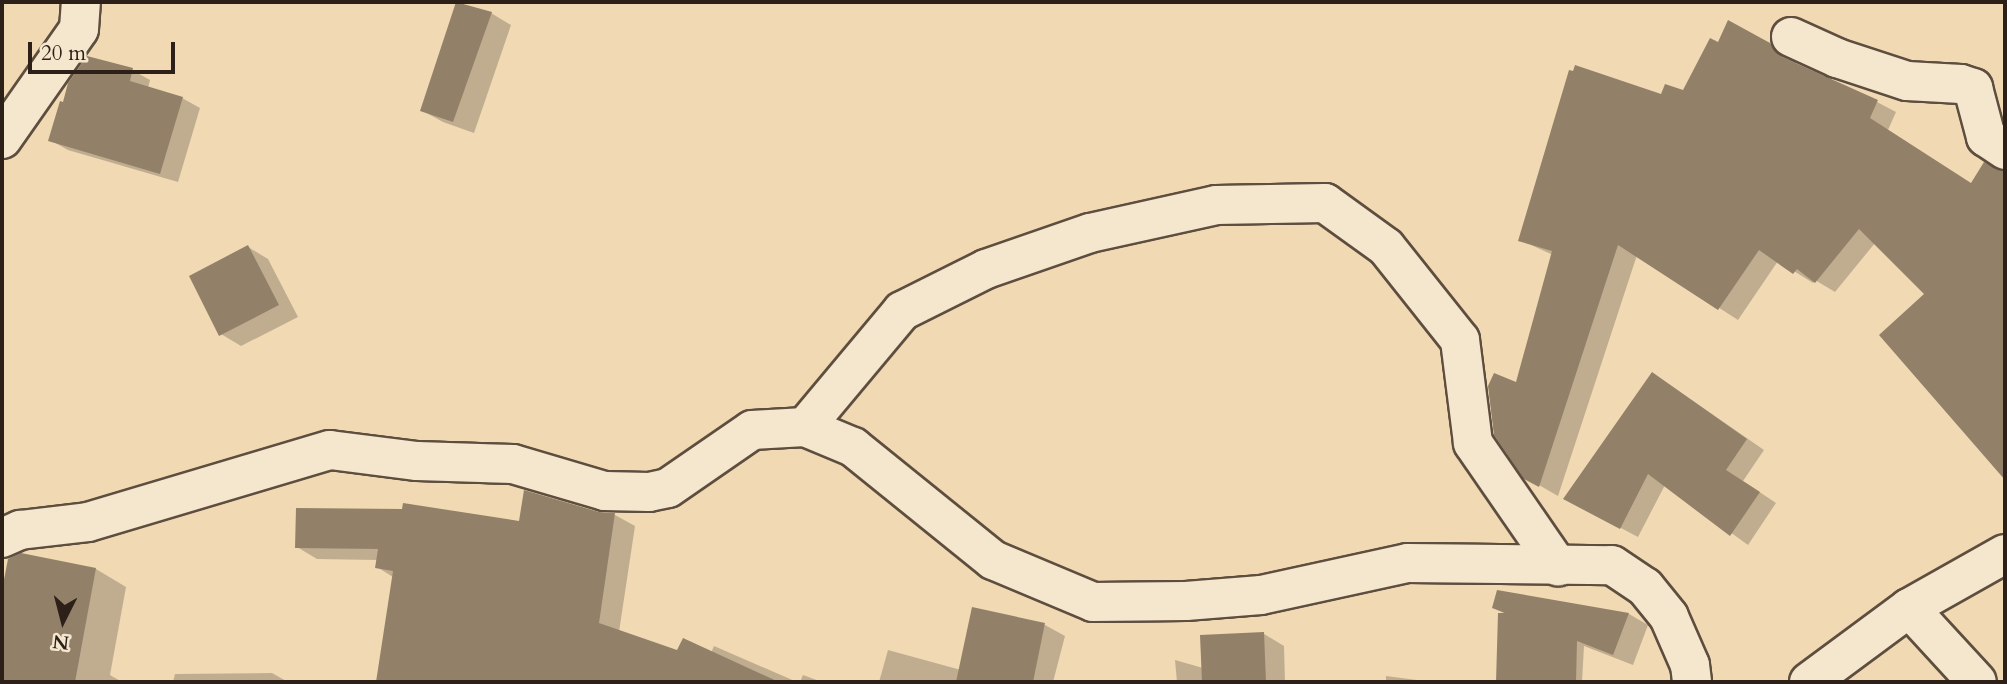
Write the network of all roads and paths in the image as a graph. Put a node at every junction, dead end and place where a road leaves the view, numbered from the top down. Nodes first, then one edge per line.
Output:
1 (81, 2) edge
2 (1791, 37) dead end
3 (2, 139) edge
4 (2005, 150) edge
5 (805, 427) junction
6 (2, 538) edge
7 (2005, 554) edge
8 (1558, 566) junction
9 (1909, 608) junction
10 (1692, 682) edge
11 (1809, 682) edge
12 (1977, 682) edge

1 - 3 street
2 - 4 street
5 - 6 street
5 - 8 street
5 - 8 street
7 - 9 street
8 - 10 street
9 - 11 street
9 - 12 street

